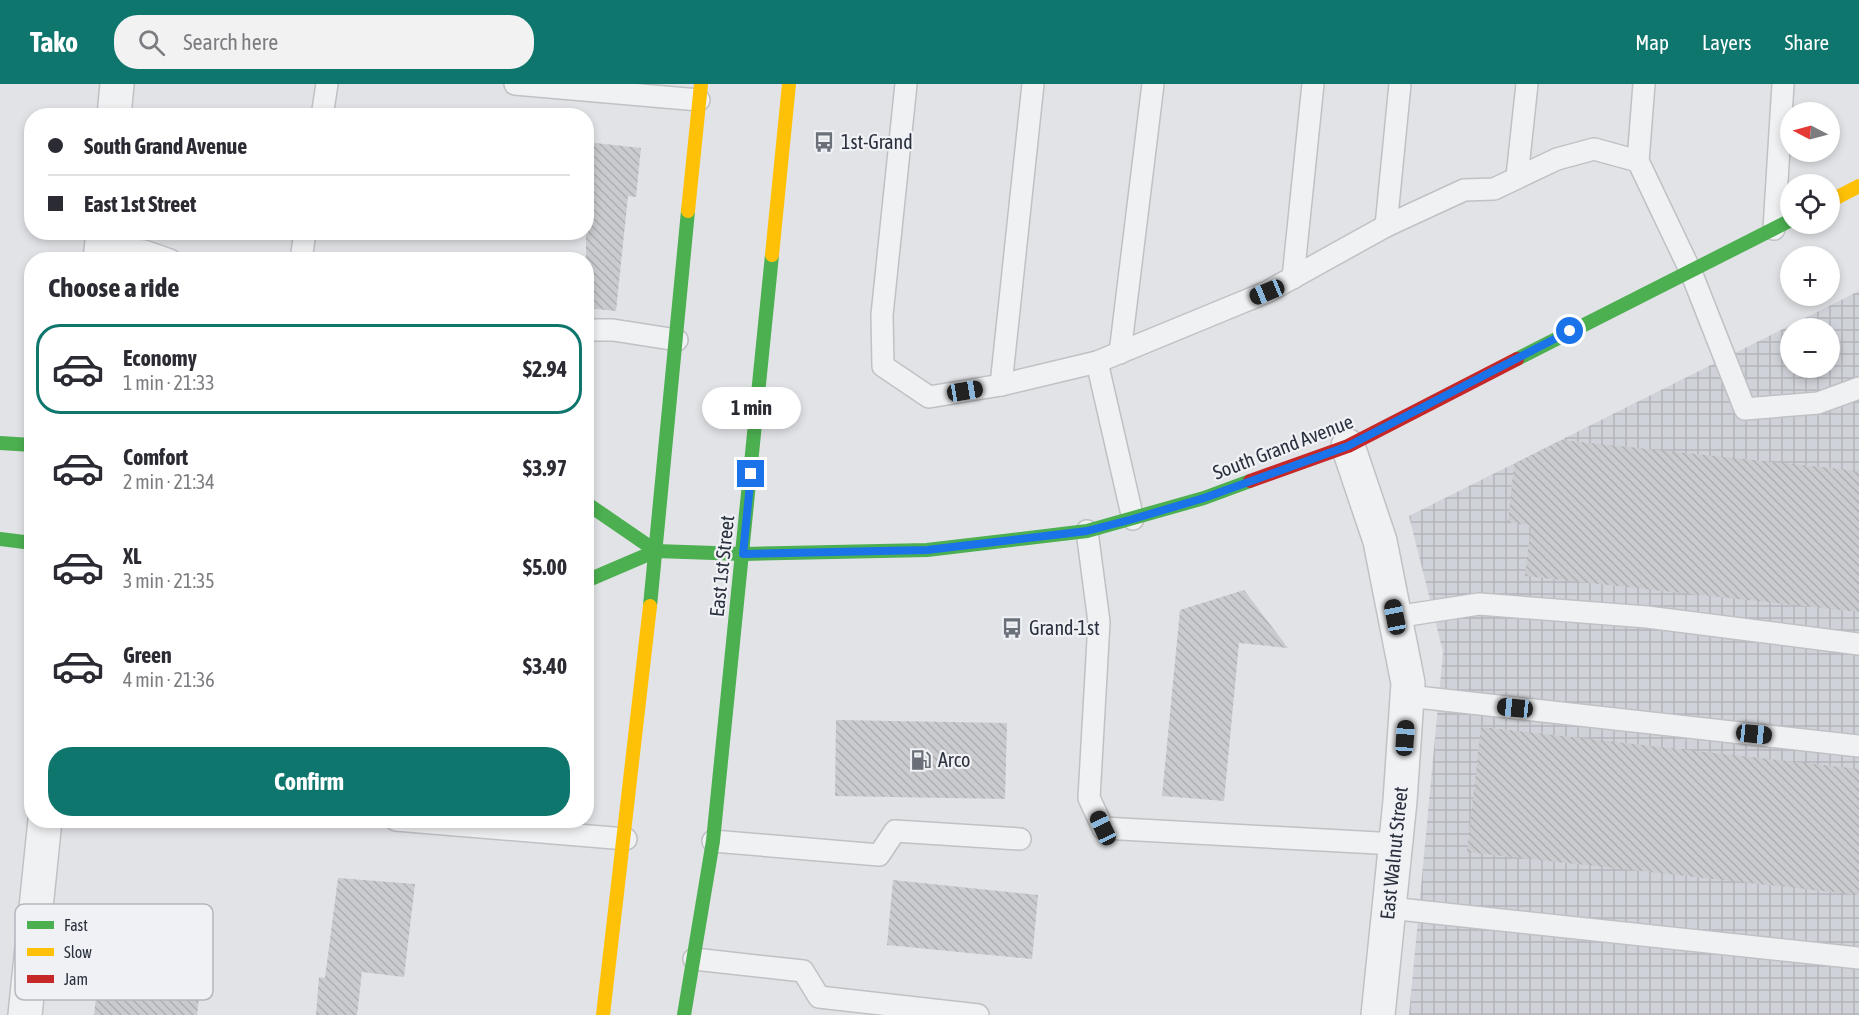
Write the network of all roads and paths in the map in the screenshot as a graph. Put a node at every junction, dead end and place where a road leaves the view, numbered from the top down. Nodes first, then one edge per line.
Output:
1 (117, 84) edge
2 (327, 84) edge
3 (515, 84) edge
4 (789, 84) edge
5 (906, 84) edge
6 (1033, 84) edge
7 (1153, 84) edge
8 (1313, 84) edge
9 (1400, 84) edge
10 (1527, 84) edge
11 (1644, 84) edge
12 (1783, 84) edge
13 (700, 92) edge
14 (115, 108) edge
15 (323, 108) edge
16 (1638, 161) junction
17 (1782, 174) edge
18 (1517, 177) junction
19 (1859, 186) edge
20 (1840, 196) edge
21 (1386, 226) junction
22 (1780, 226) edge
23 (102, 246) edge
24 (147, 252) edge
25 (1691, 272) junction
26 (1293, 278) junction
27 (594, 330) edge
28 (677, 340) junction
29 (1120, 353) junction
30 (1097, 362) junction
31 (1001, 385) junction
32 (1859, 388) edge
33 (0, 443) edge
34 (24, 445) edge
35 (1348, 446) junction
36 (594, 508) edge
37 (1133, 519) junction
38 (1087, 531) junction
39 (0, 539) edge
40 (24, 542) edge
41 (656, 551) junction
42 (743, 554) junction
43 (594, 578) edge
44 (1395, 617) junction
45 (1859, 644) edge
46 (1408, 696) junction
47 (1859, 746) edge
48 (44, 828) edge
49 (493, 828) edge
50 (626, 839) junction
51 (1020, 839) dead end
52 (713, 841) junction
53 (1396, 844) junction
54 (36, 904) edge
55 (1389, 908) junction
56 (1859, 958) edge
57 (693, 959) junction
58 (27, 1000) edge
59 (25, 1015) edge
60 (603, 1015) edge
61 (684, 1015) edge
62 (978, 1015) edge
63 (1378, 1015) edge

1 - 14 street
2 - 15 lane
3 - 13 lane
4 - 42 main road, East 1st Street
5 - 31 lane
6 - 31 lane
7 - 29 lane
8 - 26 lane
9 - 21 lane
10 - 18 lane
11 - 16 lane
12 - 17 lane
13 - 28 main road
16 - 18 lane
16 - 25 lane
18 - 21 lane
19 - 20 main road
21 - 26 lane
22 - 25 main road, South Grand Avenue
23 - 24 lane
25 - 32 lane
25 - 35 main road, South Grand Avenue
26 - 29 lane
27 - 28 lane
28 - 41 main road
29 - 30 lane
30 - 31 lane
30 - 37 lane
33 - 34 main road
35 - 37 main road, South Grand Avenue
35 - 44 street, East Walnut Street
36 - 41 main road
37 - 38 main road, South Grand Avenue
38 - 42 main road, South Grand Avenue
38 - 53 lane
39 - 40 main road
41 - 42 main road, South Grand Avenue
41 - 43 main road
41 - 50 main road
42 - 52 main road, East 1st Street
44 - 45 lane
44 - 46 street, East Walnut Street
46 - 47 lane
46 - 53 street, East Walnut Street
48 - 54 street
49 - 50 lane
50 - 60 main road
51 - 52 lane
52 - 57 main road, East 1st Street
53 - 55 street, East Walnut Street
55 - 56 lane
55 - 63 street, East Walnut Street
57 - 61 main road, East 1st Street
57 - 62 lane
58 - 59 street

